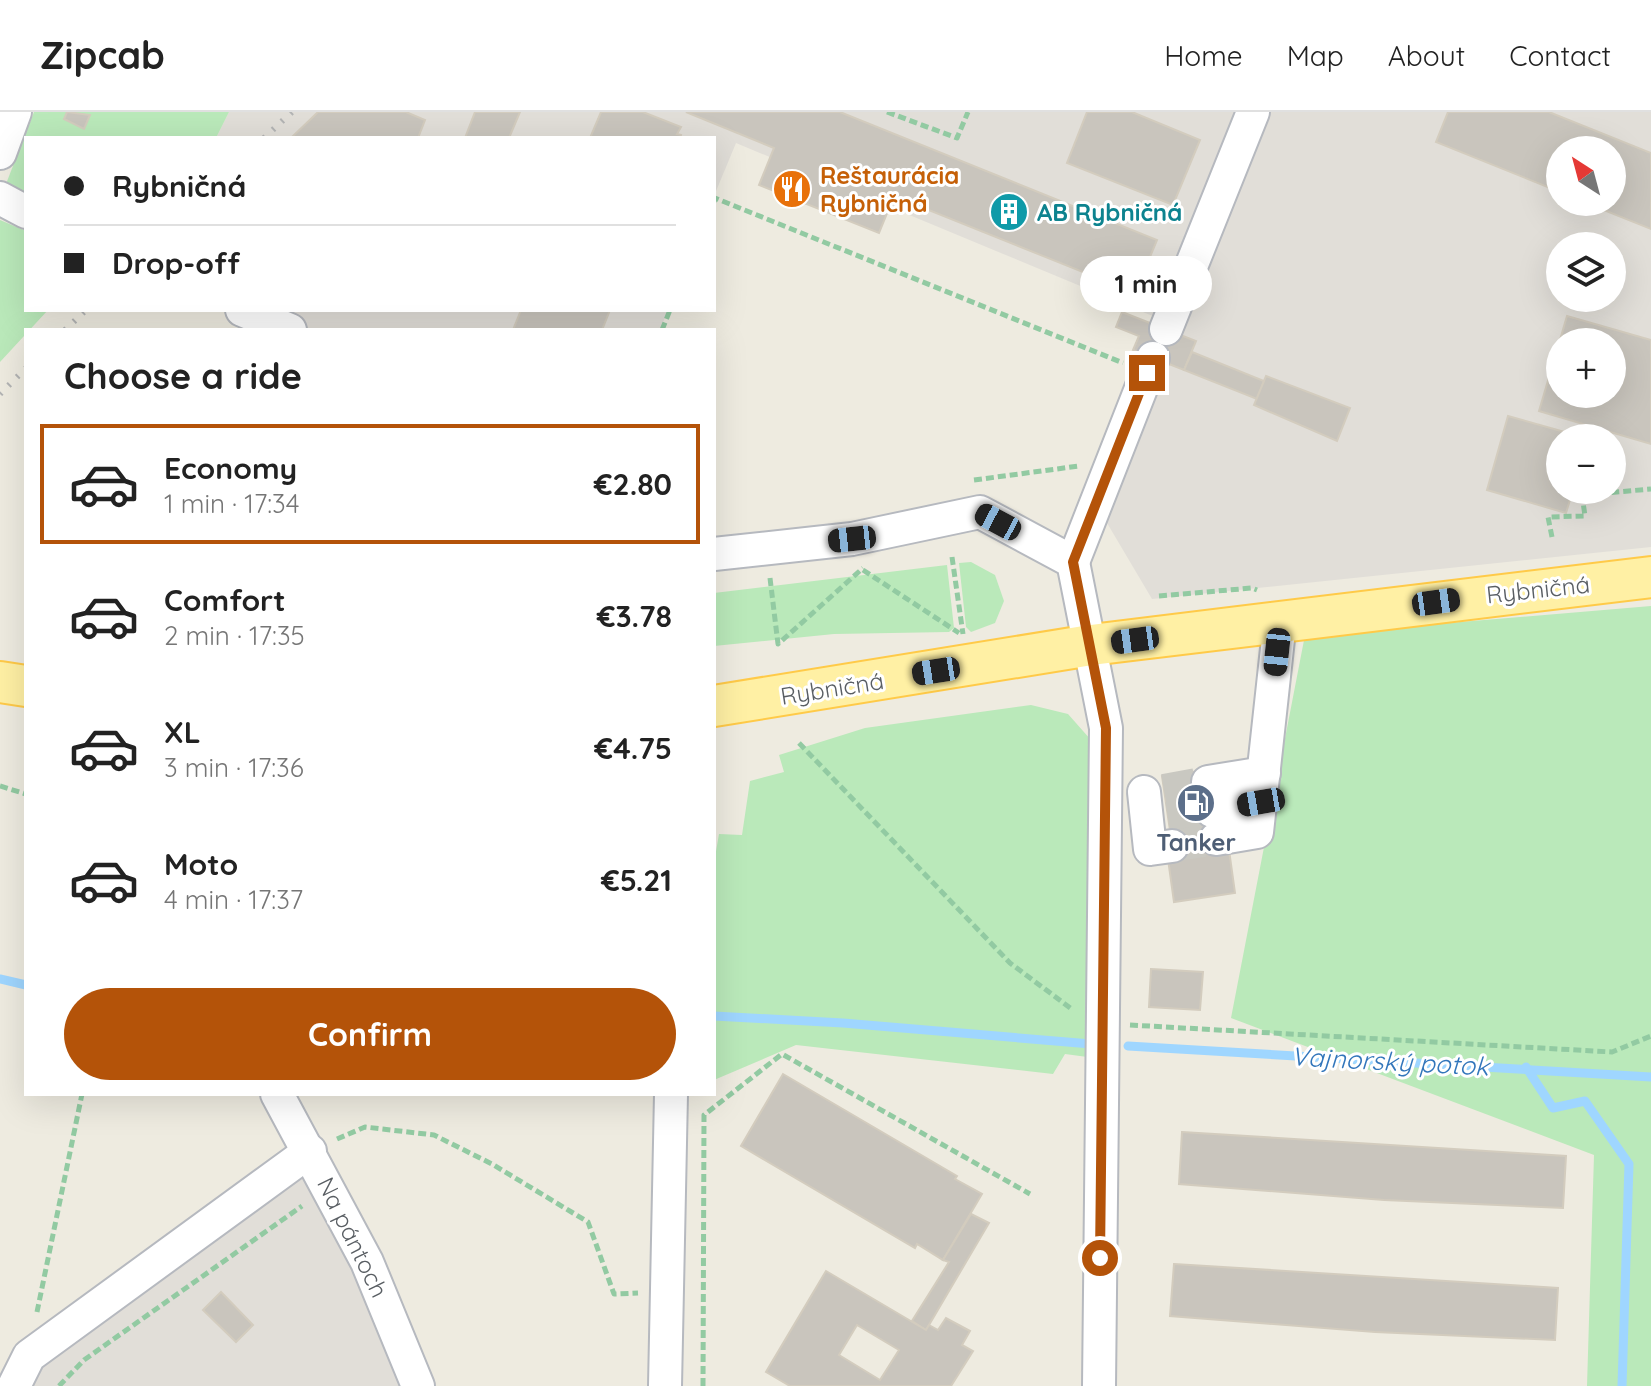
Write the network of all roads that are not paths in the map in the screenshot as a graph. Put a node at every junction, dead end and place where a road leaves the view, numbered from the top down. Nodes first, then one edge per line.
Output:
1 (15, 112) edge
2 (1253, 112) edge
3 (0, 153) edge
4 (0, 198) edge
5 (24, 211) edge
6 (247, 312) edge
7 (285, 328) edge
8 (1166, 329) dead end
9 (1135, 368) road end
10 (716, 554) edge
11 (1073, 562) junction
12 (1651, 577) edge
13 (1280, 621) junction
14 (1091, 645) junction
15 (0, 682) edge
16 (24, 686) edge
17 (716, 706) edge
18 (1106, 775) junction
19 (1262, 788) junction
20 (1159, 813) tunnel mouth
21 (278, 1096) edge
22 (671, 1096) edge
23 (310, 1151) junction
24 (14, 1386) edge
25 (418, 1386) edge
26 (665, 1386) edge
27 (1099, 1386) edge

1 - 3 street
2 - 8 street
4 - 5 street
6 - 7 street
9 - 11 street
10 - 11 street
11 - 14 street
12 - 13 main road, Rybničná
13 - 14 main road, Rybničná
13 - 19 street
14 - 17 main road, Rybničná
14 - 18 street
15 - 16 main road
18 - 20 street
18 - 27 street
19 - 19 street
21 - 23 street, Na pántoch
22 - 26 street
23 - 24 street
23 - 25 street, Na pántoch

